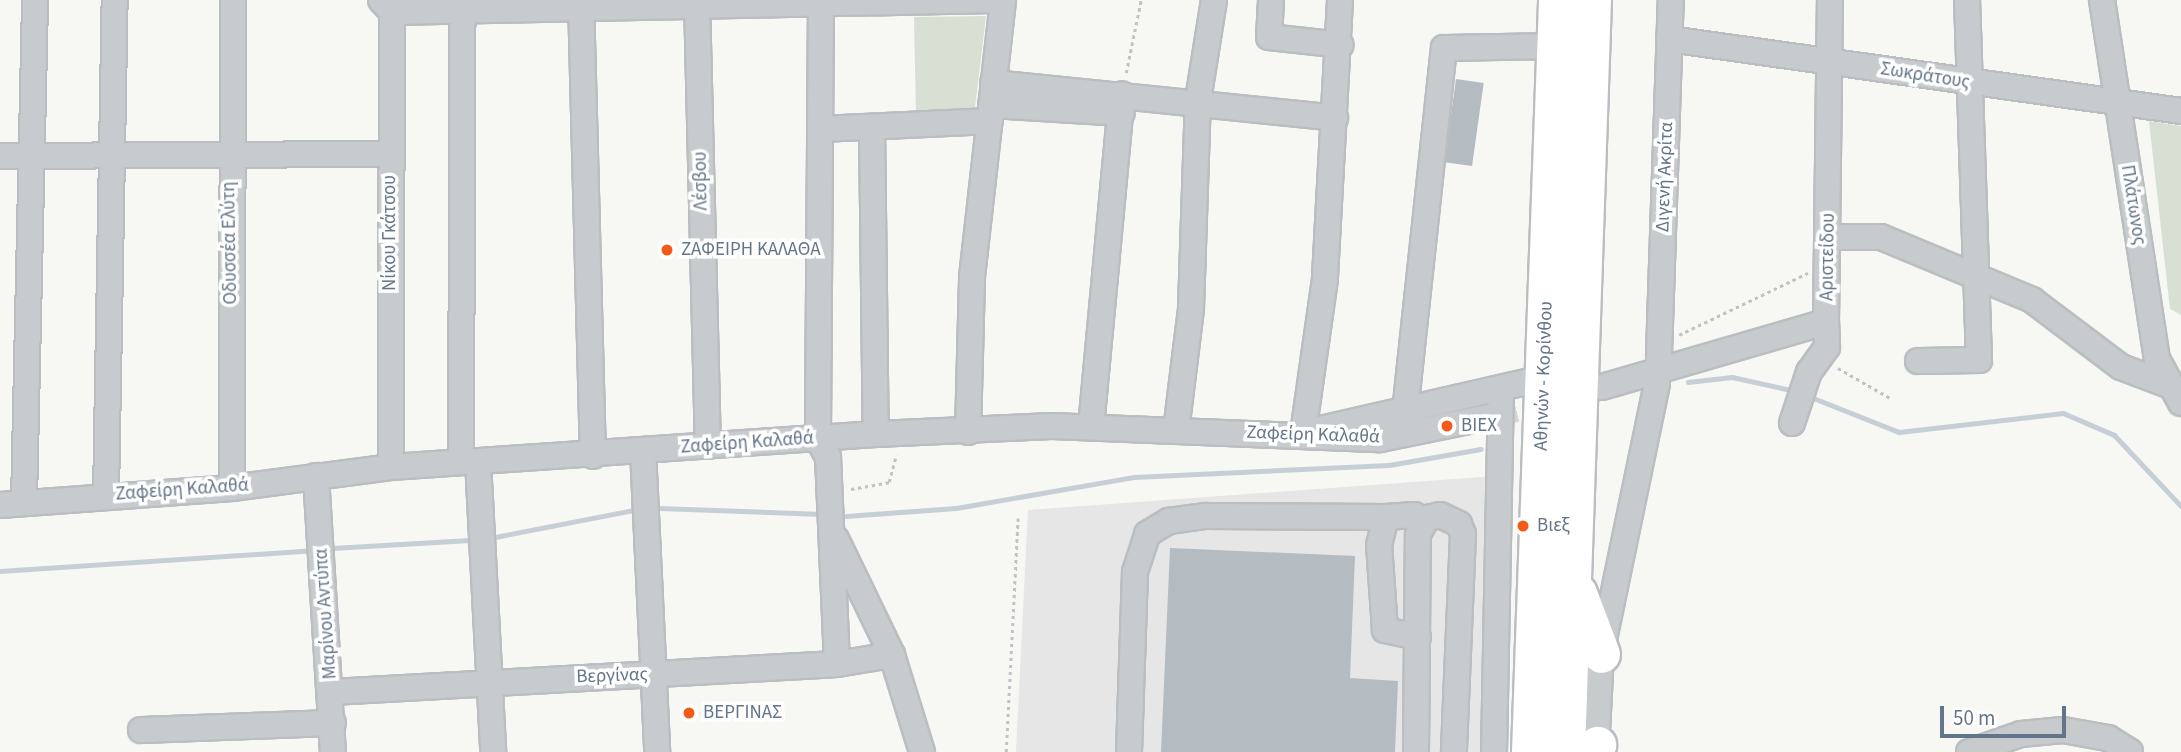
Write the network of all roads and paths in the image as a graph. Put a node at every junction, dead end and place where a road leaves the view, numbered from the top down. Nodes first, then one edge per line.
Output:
1 (35, 0) edge
2 (115, 0) edge
3 (233, 0) edge
4 (995, 0) edge
5 (1003, 0) edge
6 (1141, 0) edge
7 (1214, 0) edge
8 (1271, 0) edge
9 (1340, 0) edge
10 (1557, 0) edge
11 (1592, 0) edge
12 (1671, 0) edge
13 (1830, 0) edge
14 (1967, 0) edge
15 (2102, 0) edge
16 (697, 3) edge
17 (821, 3) edge
18 (388, 4) edge
19 (463, 4) edge
20 (580, 4) edge
21 (1669, 40) junction
22 (1341, 45) junction
23 (1556, 46) junction
24 (1831, 61) junction
25 (1970, 83) junction
26 (1198, 100) junction
27 (991, 103) junction
28 (1122, 103) junction
29 (2117, 103) junction
30 (2181, 111) edge
31 (1335, 117) junction
32 (872, 127) junction
33 (822, 129) junction
34 (390, 153) junction
35 (111, 155) junction
36 (0, 156) edge
37 (30, 156) junction
38 (229, 158) junction
39 (1829, 237) junction
40 (1827, 269) junction
41 (1975, 276) junction
42 (1826, 322) junction
43 (1827, 347) junction
44 (1659, 348) junction
45 (1918, 361) dead end
46 (1544, 378) junction
47 (1602, 387) dead end
48 (1501, 391) junction
49 (2176, 394) edge
50 (1892, 399) dead end
51 (1405, 412) junction
52 (1793, 415) dead end
53 (1493, 416) tunnel mouth
54 (1091, 427) junction
55 (1176, 431) junction
56 (968, 432) junction
57 (1303, 433) junction
58 (887, 434) junction
59 (818, 439) junction
60 (708, 446) junction
61 (643, 450) junction
62 (593, 456) junction
63 (470, 462) junction
64 (391, 467) junction
65 (316, 476) junction
66 (232, 488) junction
67 (830, 491) junction
68 (106, 496) junction
69 (12, 503) edge
70 (1386, 517) junction
71 (1018, 518) dead end
72 (1420, 525) junction
73 (832, 532) junction
74 (1572, 578) junction
75 (1418, 637) junction
76 (1601, 654) junction
77 (892, 655) junction
78 (837, 664) junction
79 (653, 674) junction
80 (488, 681) junction
81 (332, 692) junction
82 (333, 723) junction
83 (141, 730) dead end
84 (1588, 750) edge
85 (333, 752) edge
86 (493, 752) edge
87 (657, 752) edge
88 (922, 752) edge
89 (1006, 752) edge
90 (1129, 752) edge
91 (1416, 752) edge
92 (1454, 752) edge
93 (1493, 752) edge
94 (1530, 752) edge
95 (1969, 752) edge
96 (2130, 752) edge

1 - 37 street
2 - 35 street
3 - 38 street, Οδυσσέα Ελύτη
4 - 17 street
5 - 27 street
6 - 28 path
7 - 26 street
8 - 22 street
9 - 22 street
10 - 23 highway, Αθηνών - Κορίνθου
11 - 74 highway, Αθηνών - Κορίνθου
12 - 21 street, Διγενή Ακρίτα
13 - 24 street, Αριστείδου
14 - 25 street
15 - 29 street, Πλάτωνος
16 - 17 street
16 - 20 street
16 - 60 street, Λέσβου
17 - 33 street
18 - 19 street
18 - 34 street, Νίκου Γκάτσου
19 - 20 street
19 - 63 street
20 - 62 street
21 - 24 street, Σωκράτους
21 - 44 street, Διγενή Ακρίτα
22 - 31 street
23 - 46 highway, Αθηνών - Κορίνθου
23 - 51 street
24 - 25 street, Σωκράτους
24 - 39 street, Αριστείδου
25 - 29 street, Σωκράτους
25 - 41 street
26 - 28 street
26 - 31 street
26 - 55 street
27 - 28 street
27 - 32 street
27 - 56 street
28 - 54 street
29 - 30 street, Σωκράτους
29 - 49 street, Πλάτωνος
31 - 57 street
32 - 33 street
32 - 58 street
33 - 59 street
34 - 38 street
34 - 64 street, Νίκου Γκάτσου
35 - 37 street
35 - 38 street
35 - 68 street
36 - 37 street
37 - 69 street
38 - 66 street, Οδυσσέα Ελύτη
39 - 40 street, Αριστείδου
39 - 41 street
40 - 42 street, Αριστείδου
40 - 44 path
41 - 45 street
41 - 49 street
42 - 43 street
42 - 47 street, Αριστείδου
43 - 50 path
43 - 52 street
44 - 76 street, Διγενή Ακρίτα, bridge
46 - 48 street
46 - 94 highway, Αθηνών - Κορίνθου
48 - 51 street
48 - 93 street
51 - 57 street
53 - 57 street, Ζαφείρη Καλαθά
54 - 55 street, Ζαφείρη Καλαθά
54 - 56 street, Ζαφείρη Καλαθά
55 - 57 street, Ζαφείρη Καλαθά
56 - 58 street, Ζαφείρη Καλαθά
58 - 59 street, Ζαφείρη Καλαθά
58 - 67 path
59 - 60 street, Ζαφείρη Καλαθά
59 - 67 street
60 - 61 street, Ζαφείρη Καλαθά
61 - 62 street, Ζαφείρη Καλαθά
61 - 79 street
62 - 63 street, Ζαφείρη Καλαθά
63 - 64 street, Ζαφείρη Καλαθά
63 - 80 street
64 - 65 street, Ζαφείρη Καλαθά
65 - 66 street, Ζαφείρη Καλαθά
65 - 81 street, Μαρίνου Αντύπα
66 - 68 street, Ζαφείρη Καλαθά
67 - 73 street
68 - 69 street, Ζαφείρη Καλαθά
70 - 72 street
70 - 75 street
70 - 90 street
71 - 89 path
72 - 75 street
72 - 92 street
73 - 77 street
73 - 78 street
74 - 76 highway
74 - 84 highway, Αθηνών - Κορίνθου
75 - 91 street
76 - 84 street, Διγενή Ακρίτα
77 - 78 street, Βεργίνας
77 - 88 street
78 - 79 street, Βεργίνας
79 - 80 street, Βεργίνας
79 - 87 street
80 - 81 street, Βεργίνας
80 - 86 street
81 - 82 street, Μαρίνου Αντύπα
82 - 83 street
82 - 85 street, Μαρίνου Αντύπα
95 - 96 street

